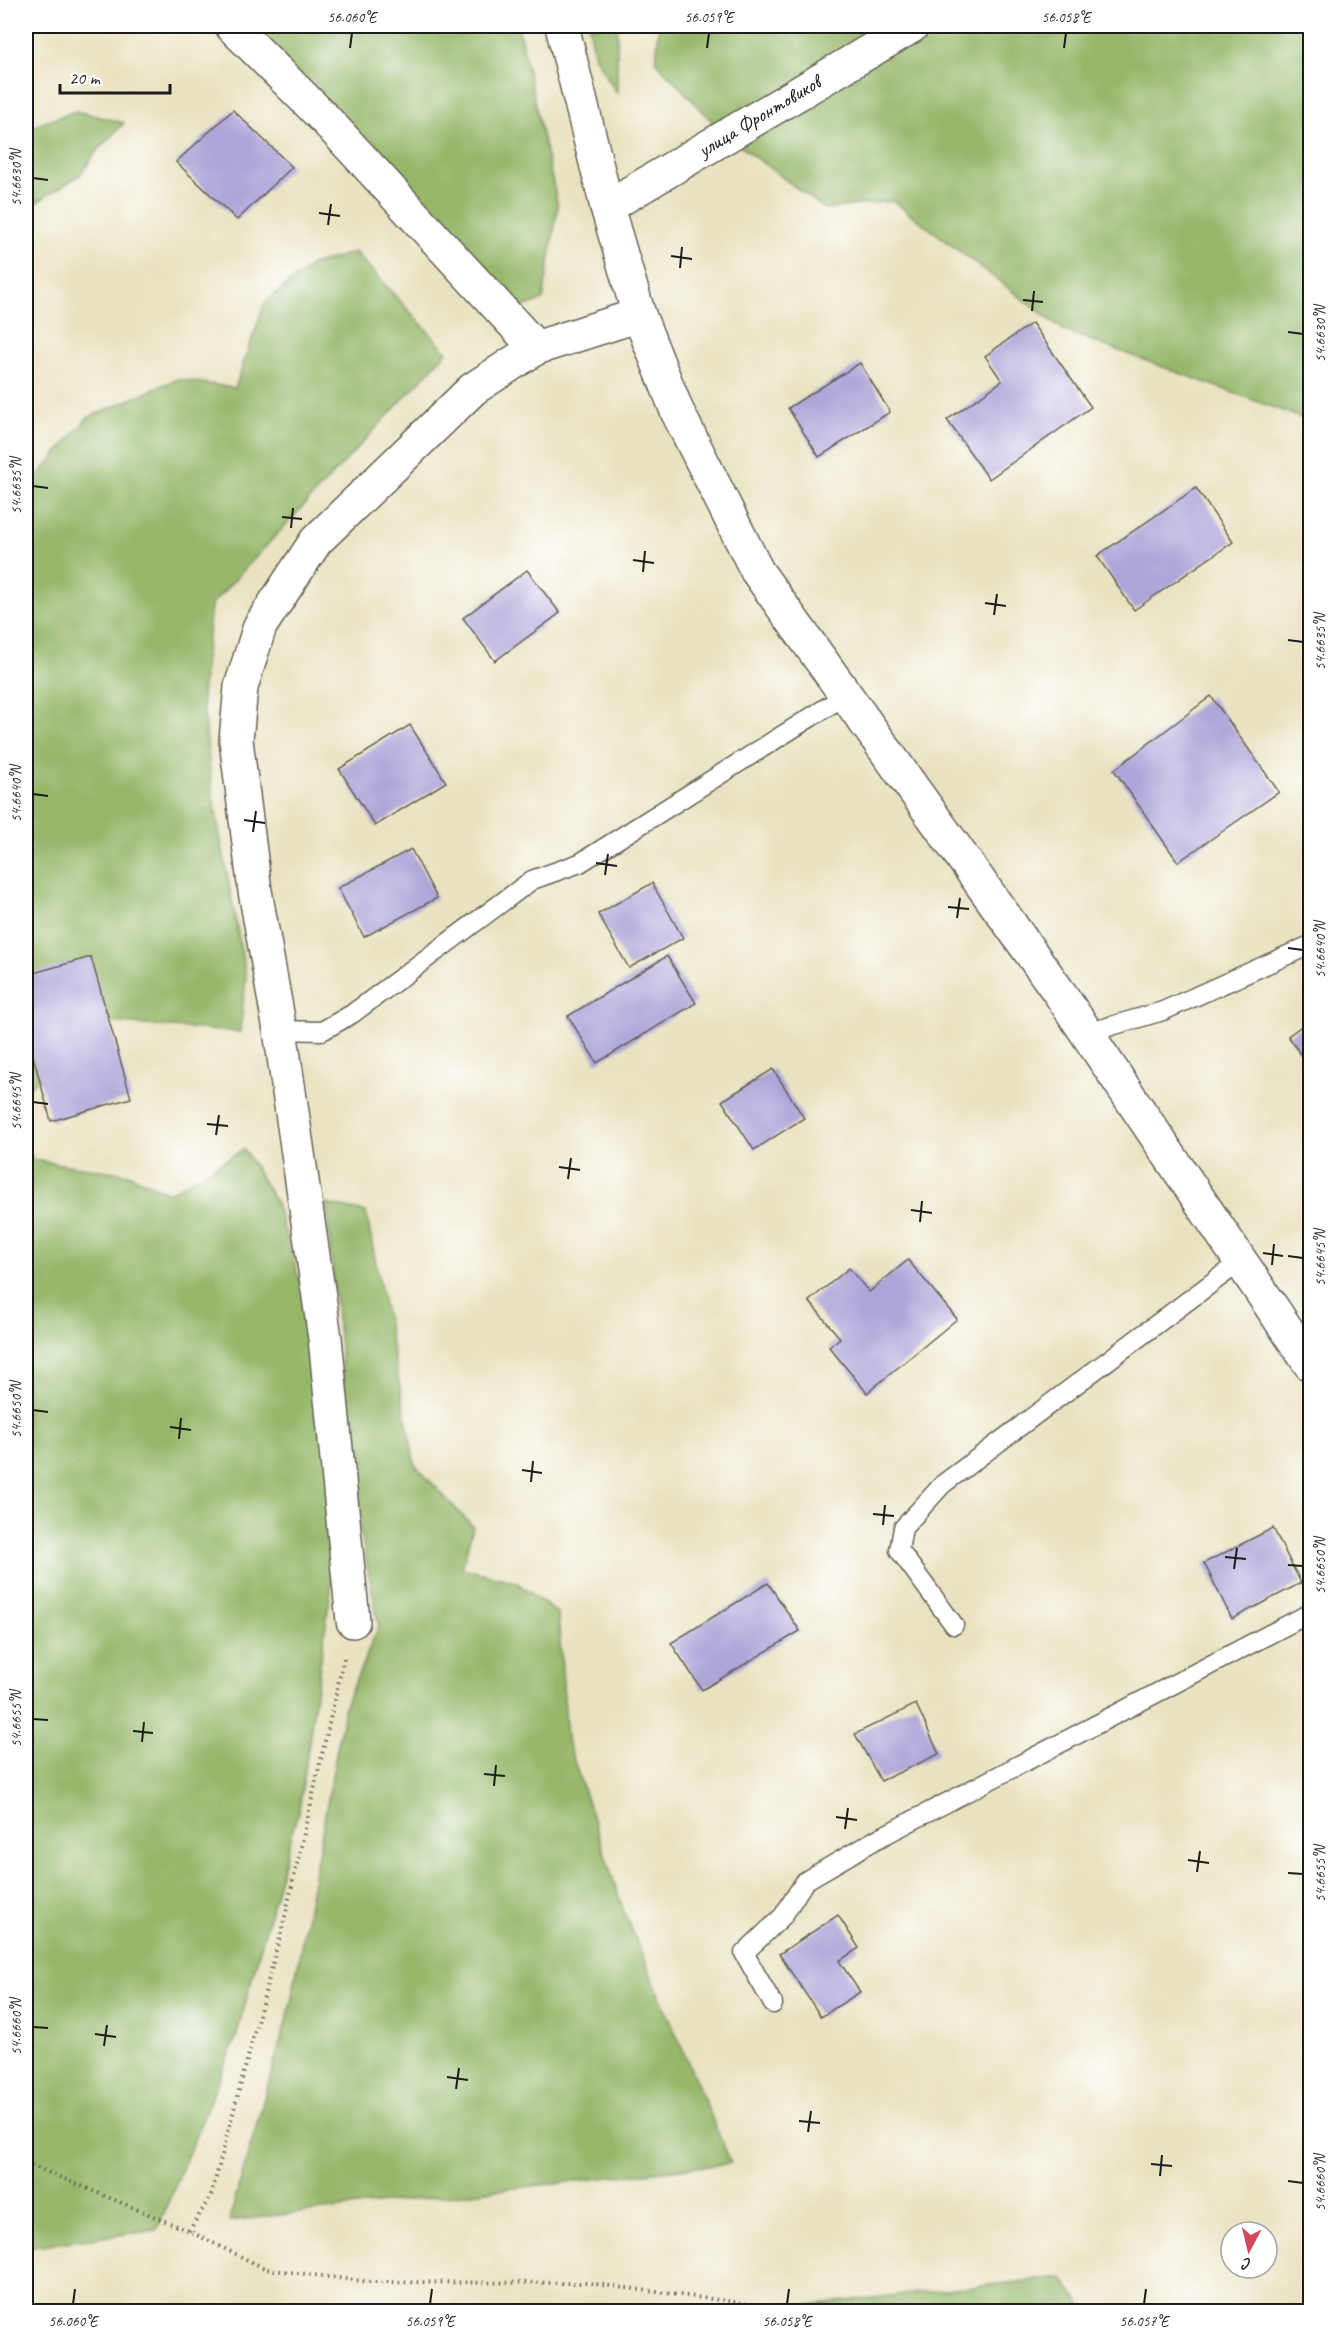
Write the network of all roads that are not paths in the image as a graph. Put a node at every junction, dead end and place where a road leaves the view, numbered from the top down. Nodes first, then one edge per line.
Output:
1 (232, 26) edge
2 (562, 26) edge
3 (912, 26) edge
4 (607, 207) junction
5 (639, 315) junction
6 (536, 348) junction
7 (846, 695) junction
8 (1311, 945) edge
9 (280, 1030) junction
10 (1087, 1033) junction
11 (1241, 1261) junction
12 (1311, 1364) edge
13 (1311, 1613) edge
14 (353, 1621) road end
15 (954, 1625) dead end
16 (773, 2004) dead end

1 - 6 street
2 - 4 street
3 - 4 street, улица Фронтовиков
4 - 5 street
5 - 6 street
5 - 7 street
6 - 9 street
7 - 9 lane
7 - 10 street
8 - 10 lane
9 - 14 street
10 - 11 street
11 - 12 street
11 - 15 lane
13 - 16 lane

